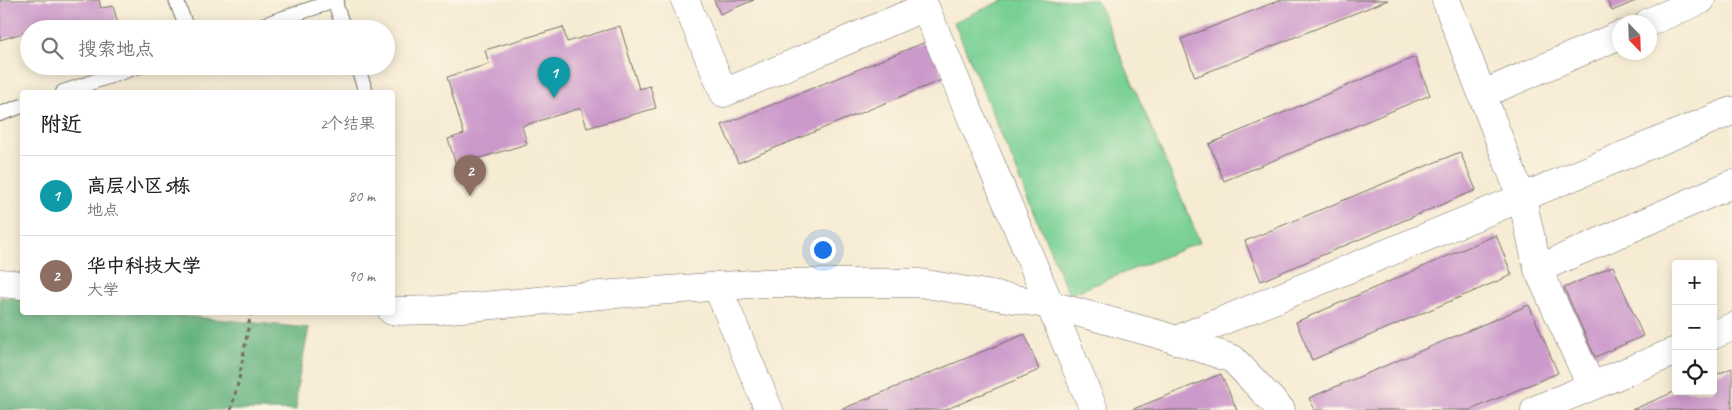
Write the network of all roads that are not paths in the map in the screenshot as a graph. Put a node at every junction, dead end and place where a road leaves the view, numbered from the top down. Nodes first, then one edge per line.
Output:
1 (176, 0) edge
2 (335, 0) edge
3 (685, 0) edge
4 (1446, 0) edge
5 (1701, 0) edge
6 (933, 4) edge
7 (1657, 19) edge
8 (184, 20) edge
9 (277, 20) edge
10 (341, 20) edge
11 (1612, 38) edge
12 (113, 75) edge
13 (360, 75) edge
14 (69, 90) edge
15 (365, 90) edge
16 (1483, 94) junction
17 (20, 107) edge
18 (1732, 111) edge
19 (0, 114) edge
20 (1732, 184) edge
21 (1522, 199) junction
22 (1538, 269) junction
23 (0, 283) edge
24 (20, 285) edge
25 (718, 286) junction
26 (1051, 305) junction
27 (395, 311) edge
28 (1732, 327) edge
29 (1717, 333) edge
30 (1176, 340) junction
31 (1672, 353) edge
32 (1591, 386) junction
33 (769, 410) edge
34 (1094, 410) edge
35 (1281, 410) edge
36 (1535, 410) edge

1 - 8 lane
2 - 9 lane
2 - 10 lane
3 - 6 street
4 - 16 street
5 - 7 street
6 - 26 street
11 - 16 street
12 - 14 lane
13 - 15 lane
16 - 21 street
17 - 19 lane
18 - 21 street
20 - 22 street
21 - 22 street
21 - 30 street
22 - 32 street
23 - 24 street
25 - 26 street
25 - 27 street
25 - 33 street
26 - 30 street
26 - 34 street
28 - 29 street
30 - 35 street
31 - 32 street
32 - 36 street

